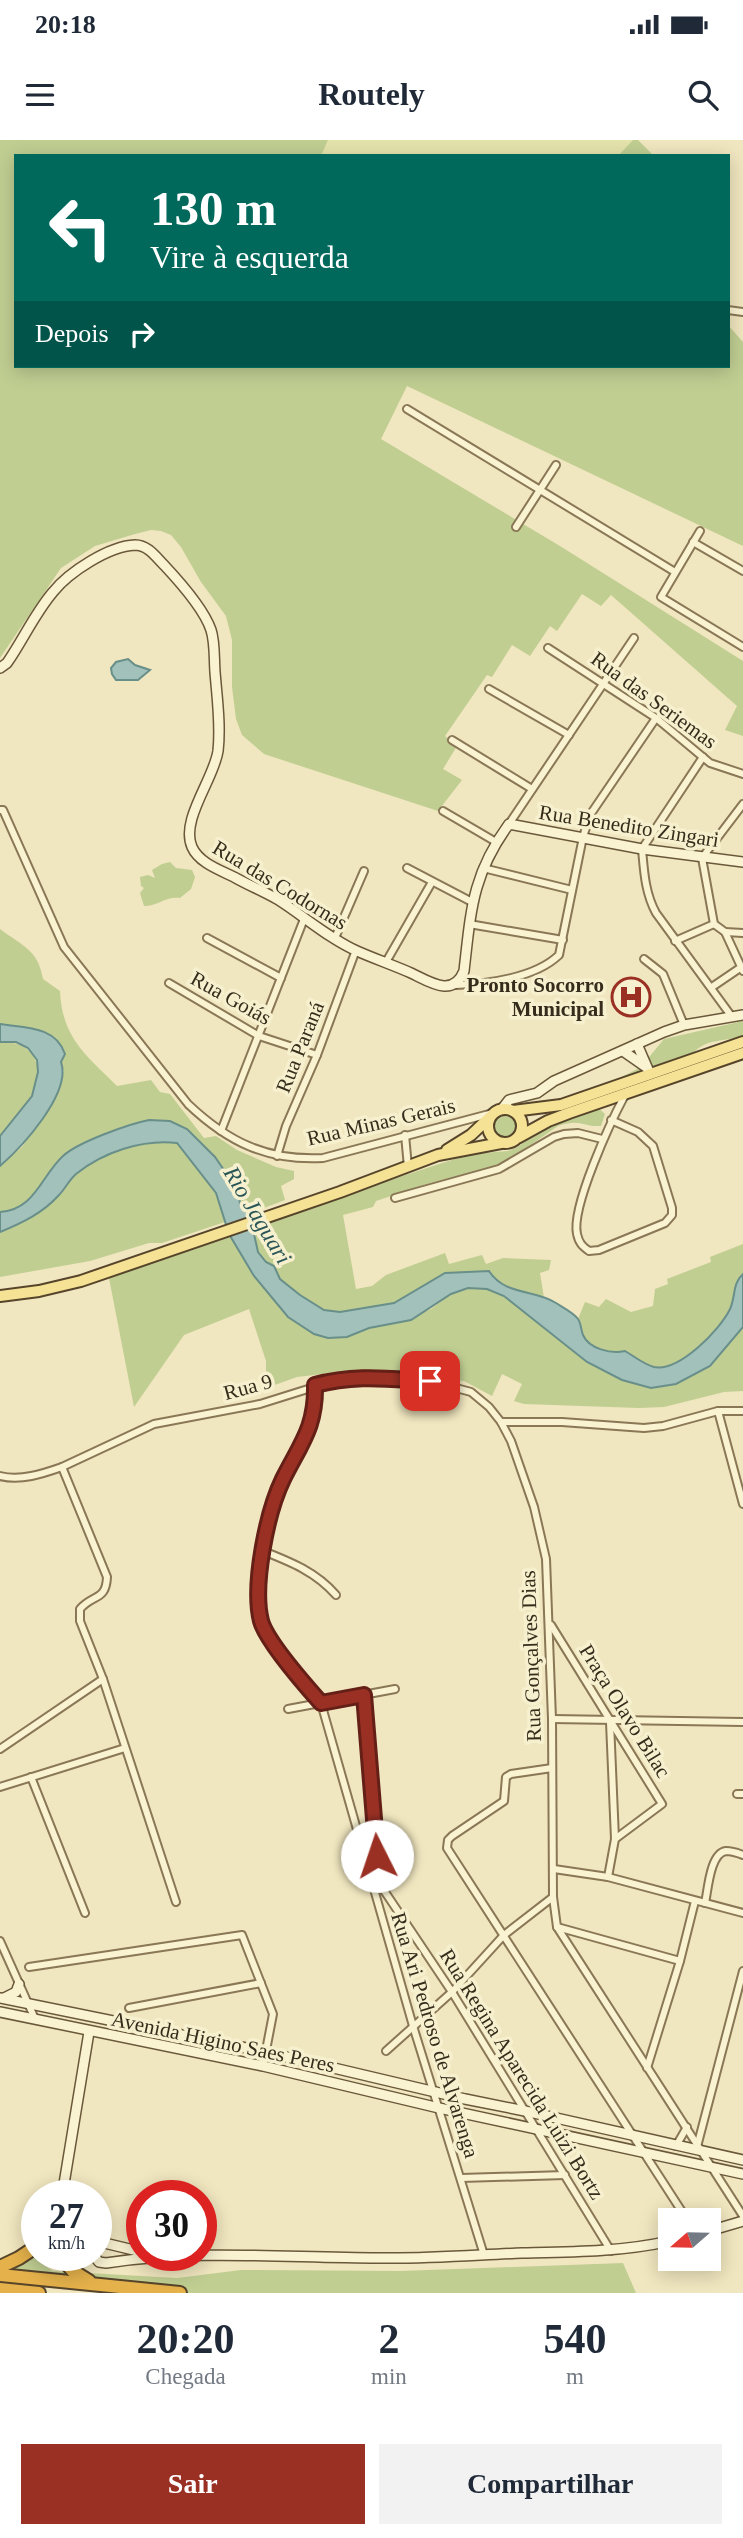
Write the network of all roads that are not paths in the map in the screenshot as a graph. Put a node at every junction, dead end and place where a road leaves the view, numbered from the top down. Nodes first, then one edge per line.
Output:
1 (407, 409) dead end
2 (556, 465) dead end
3 (540, 490) junction
4 (516, 527) dead end
5 (700, 531) dead end
6 (693, 542) junction
7 (676, 572) junction
8 (743, 572) edge
9 (634, 638) dead end
10 (743, 647) edge
11 (548, 648) dead end
12 (0, 668) edge
13 (603, 682) junction
14 (489, 689) dead end
15 (656, 718) junction
16 (569, 735) junction
17 (452, 740) dead end
18 (703, 757) junction
19 (743, 774) edge
20 (532, 789) junction
21 (743, 804) edge
22 (0, 810) edge
23 (443, 811) dead end
24 (509, 824) junction
25 (583, 837) junction
26 (496, 842) junction
27 (642, 849) junction
28 (702, 858) junction
29 (743, 862) edge
30 (483, 867) junction
31 (407, 868) dead end
32 (364, 871) dead end
33 (432, 882) junction
34 (572, 890) junction
35 (472, 902) junction
36 (304, 919) junction
37 (469, 924) junction
38 (714, 924) junction
39 (725, 932) junction
40 (743, 933) edge
41 (207, 938) dead end
42 (335, 938) junction
43 (563, 940) junction
44 (675, 941) junction
45 (356, 950) junction
46 (644, 959) dead end
47 (386, 962) junction
48 (742, 969) edge
49 (281, 978) junction
50 (169, 983) dead end
51 (456, 985) junction
52 (712, 987) junction
53 (743, 1015) edge
54 (733, 1017) junction
55 (684, 1025) junction
56 (259, 1036) junction
57 (743, 1042) edge
58 (637, 1044) junction
59 (622, 1052) junction
60 (743, 1053) edge
61 (317, 1055) junction
62 (648, 1071) junction
63 (626, 1093) junction
64 (500, 1113) junction
65 (611, 1120) junction
66 (220, 1131) junction
67 (405, 1135) junction
68 (519, 1137) junction
69 (602, 1139) junction
70 (501, 1143) junction
71 (438, 1155) junction
72 (277, 1156) junction
73 (408, 1167) junction
74 (396, 1198) dead end
75 (0, 1296) edge
76 (315, 1385) junction
77 (718, 1411) junction
78 (743, 1411) edge
79 (501, 1422) junction
80 (62, 1467) junction
81 (0, 1476) edge
82 (743, 1502) edge
83 (262, 1550) junction
84 (336, 1595) dead end
85 (550, 1623) junction
86 (103, 1679) junction
87 (395, 1689) dead end
88 (364, 1695) junction
89 (321, 1703) junction
90 (288, 1709) dead end
91 (552, 1719) junction
92 (610, 1720) junction
93 (743, 1722) edge
94 (125, 1748) junction
95 (0, 1749) edge
96 (552, 1768) junction
97 (31, 1777) junction
98 (0, 1787) edge
99 (615, 1839) junction
100 (743, 1854) edge
101 (554, 1869) junction
102 (608, 1877) junction
103 (379, 1883) junction
104 (372, 1889) junction
105 (553, 1897) junction
106 (695, 1901) junction
107 (176, 1902) dead end
108 (705, 1903) junction
109 (85, 1913) dead end
110 (743, 1913) edge
111 (557, 1927) junction
112 (504, 1935) junction
113 (0, 1941) edge
114 (680, 1961) junction
115 (29, 1968) dead end
116 (743, 1971) edge
117 (261, 1983) junction
118 (19, 1984) junction
119 (452, 1992) junction
120 (1, 1998) edge
121 (28, 2004) junction
122 (129, 2008) dead end
123 (0, 2012) edge
124 (35, 2020) junction
125 (413, 2026) junction
126 (89, 2032) junction
127 (386, 2051) dead end
128 (266, 2052) junction
129 (263, 2066) junction
130 (647, 2068) junction
131 (434, 2092) junction
132 (439, 2108) junction
133 (526, 2111) junction
134 (687, 2127) junction
135 (537, 2129) junction
136 (632, 2136) junction
137 (698, 2143) junction
138 (676, 2146) junction
139 (643, 2151) junction
140 (704, 2152) junction
141 (743, 2160) edge
142 (712, 2166) junction
143 (743, 2174) edge
144 (565, 2175) junction
145 (461, 2178) junction
146 (65, 2180) edge
147 (680, 2208) edge
148 (743, 2218) edge
149 (721, 2226) edge
150 (658, 2243) edge
151 (611, 2251) junction
152 (217, 2255) edge
153 (484, 2255) junction
154 (21, 2257) edge
155 (0, 2267) edge
156 (73, 2271) edge
157 (0, 2275) edge
158 (95, 2284) junction
159 (0, 2289) edge
160 (39, 2293) edge
161 (180, 2293) edge

1 - 3 street
2 - 3 street
3 - 4 street
3 - 7 street
5 - 6 street
6 - 7 street
6 - 8 street
7 - 10 street
9 - 13 street, Rua Benedito Zingari
11 - 13 street, Rua das Seriemas
12 - 36 street, Rua das Codornas
13 - 15 street, Rua das Seriemas
13 - 16 street, Rua Benedito Zingari
14 - 16 street
15 - 18 street, Rua das Seriemas
15 - 25 street
16 - 20 street, Rua Benedito Zingari
17 - 20 street
18 - 19 street, Rua das Seriemas
18 - 27 street
20 - 24 street, Rua Benedito Zingari
21 - 28 street
22 - 66 street, Rua Minas Gerais
23 - 26 street
24 - 25 street, Rua Benedito Zingari
24 - 26 street, Rua Benedito Zingari
25 - 27 street, Rua Benedito Zingari
25 - 34 street
26 - 30 street, Rua Benedito Zingari
27 - 28 street, Rua Benedito Zingari
27 - 44 street
28 - 29 street, Rua Benedito Zingari
28 - 38 street
30 - 34 street
30 - 35 street, Rua Benedito Zingari
31 - 33 street
32 - 42 street
33 - 35 street
33 - 47 street
34 - 43 street
35 - 37 street, Rua Benedito Zingari
36 - 42 street, Rua das Codornas
36 - 49 street
37 - 43 street
37 - 51 street, Rua Benedito Zingari
38 - 39 street
38 - 44 street
39 - 40 street
39 - 48 street
41 - 49 street
42 - 45 street, Rua das Codornas
43 - 51 street
44 - 52 street
45 - 47 street, Rua das Codornas
45 - 61 street, Rua Paraná
46 - 55 street
47 - 51 street, Rua das Codornas
48 - 52 street
49 - 56 street
50 - 56 street, Rua Goiás
52 - 54 street
53 - 54 street
54 - 55 street
55 - 58 street
56 - 61 street, Rua Goiás
56 - 66 street
57 - 62 main road
58 - 59 street
58 - 62 street
59 - 62 street
59 - 64 street
60 - 63 main road
61 - 72 street, Rua Paraná
62 - 64 main road
63 - 65 street
63 - 68 main road
64 - 67 street, Rua Minas Gerais
64 - 68 main road
64 - 70 main road
64 - 71 main road
65 - 69 street
65 - 69 street
66 - 72 street, Rua Minas Gerais
67 - 72 street, Rua Minas Gerais
67 - 73 street
68 - 70 main road
69 - 74 street
70 - 71 main road
71 - 73 main road
73 - 75 main road
76 - 79 street, Rua 9
76 - 80 street, Rua 9
76 - 83 street
77 - 78 street
77 - 79 street
77 - 82 street
79 - 85 street, Rua Gonçalves Dias
80 - 81 street, Rua 9
80 - 86 street
83 - 84 street
83 - 89 street
85 - 91 street, Rua Gonçalves Dias
85 - 92 street, Praça Olavo Bilac
86 - 94 street
86 - 95 street
87 - 88 street
88 - 89 street
88 - 103 street, Rua Regina Aparecida Luizi Bortz
89 - 90 street
89 - 104 street, Rua Ari Pedroso de Alvarenga
91 - 92 street
91 - 96 street, Rua Gonçalves Dias
92 - 93 street
92 - 99 street
92 - 99 street, Praça Olavo Bilac
94 - 97 street
94 - 107 street
96 - 101 street, Rua Gonçalves Dias
96 - 112 street
97 - 98 street
97 - 109 street
99 - 102 street
100 - 108 street
101 - 102 street
101 - 105 street, Rua Gonçalves Dias
102 - 106 street
103 - 104 street
103 - 119 street, Rua Regina Aparecida Luizi Bortz
104 - 125 street, Rua Ari Pedroso de Alvarenga
105 - 111 street, Rua Gonçalves Dias
105 - 112 street
106 - 108 street
106 - 114 street
108 - 110 street
111 - 114 street
111 - 130 street
112 - 119 street
112 - 136 street
113 - 118 street
114 - 130 street
115 - 117 street
116 - 137 street
117 - 122 street
117 - 128 street
118 - 120 street
118 - 121 street
119 - 125 street
119 - 133 street, Rua Regina Aparecida Luizi Bortz
120 - 121 street, Avenida Higino Saes Peres
121 - 124 street
121 - 128 street, Avenida Higino Saes Peres
123 - 124 street, Avenida Higino Saes Peres
124 - 126 street, Avenida Higino Saes Peres
125 - 127 street
125 - 131 street, Rua Ari Pedroso de Alvarenga
126 - 129 street, Avenida Higino Saes Peres
126 - 146 street
128 - 129 street
128 - 131 street, Avenida Higino Saes Peres
129 - 132 street, Avenida Higino Saes Peres
130 - 134 street
131 - 132 street, Rua Ari Pedroso de Alvarenga
131 - 133 street, Avenida Higino Saes Peres
132 - 135 street, Avenida Higino Saes Peres
132 - 145 street, Rua Ari Pedroso de Alvarenga
133 - 135 street, Rua Regina Aparecida Luizi Bortz
133 - 136 street, Avenida Higino Saes Peres
134 - 137 street
134 - 138 street
135 - 139 street, Avenida Higino Saes Peres
135 - 144 street, Rua Regina Aparecida Luizi Bortz
136 - 138 street, Avenida Higino Saes Peres
136 - 139 street
137 - 140 street
138 - 140 street, Avenida Higino Saes Peres
139 - 142 street, Avenida Higino Saes Peres
139 - 147 street
140 - 141 street, Avenida Higino Saes Peres
140 - 142 street
142 - 143 street, Avenida Higino Saes Peres
142 - 148 street
144 - 145 street
144 - 151 street, Rua Regina Aparecida Luizi Bortz
145 - 153 street, Rua Ari Pedroso de Alvarenga
148 - 149 street
150 - 151 street
151 - 153 street
152 - 153 street
154 - 155 highway
156 - 158 highway
157 - 158 highway
158 - 161 highway
159 - 160 highway

